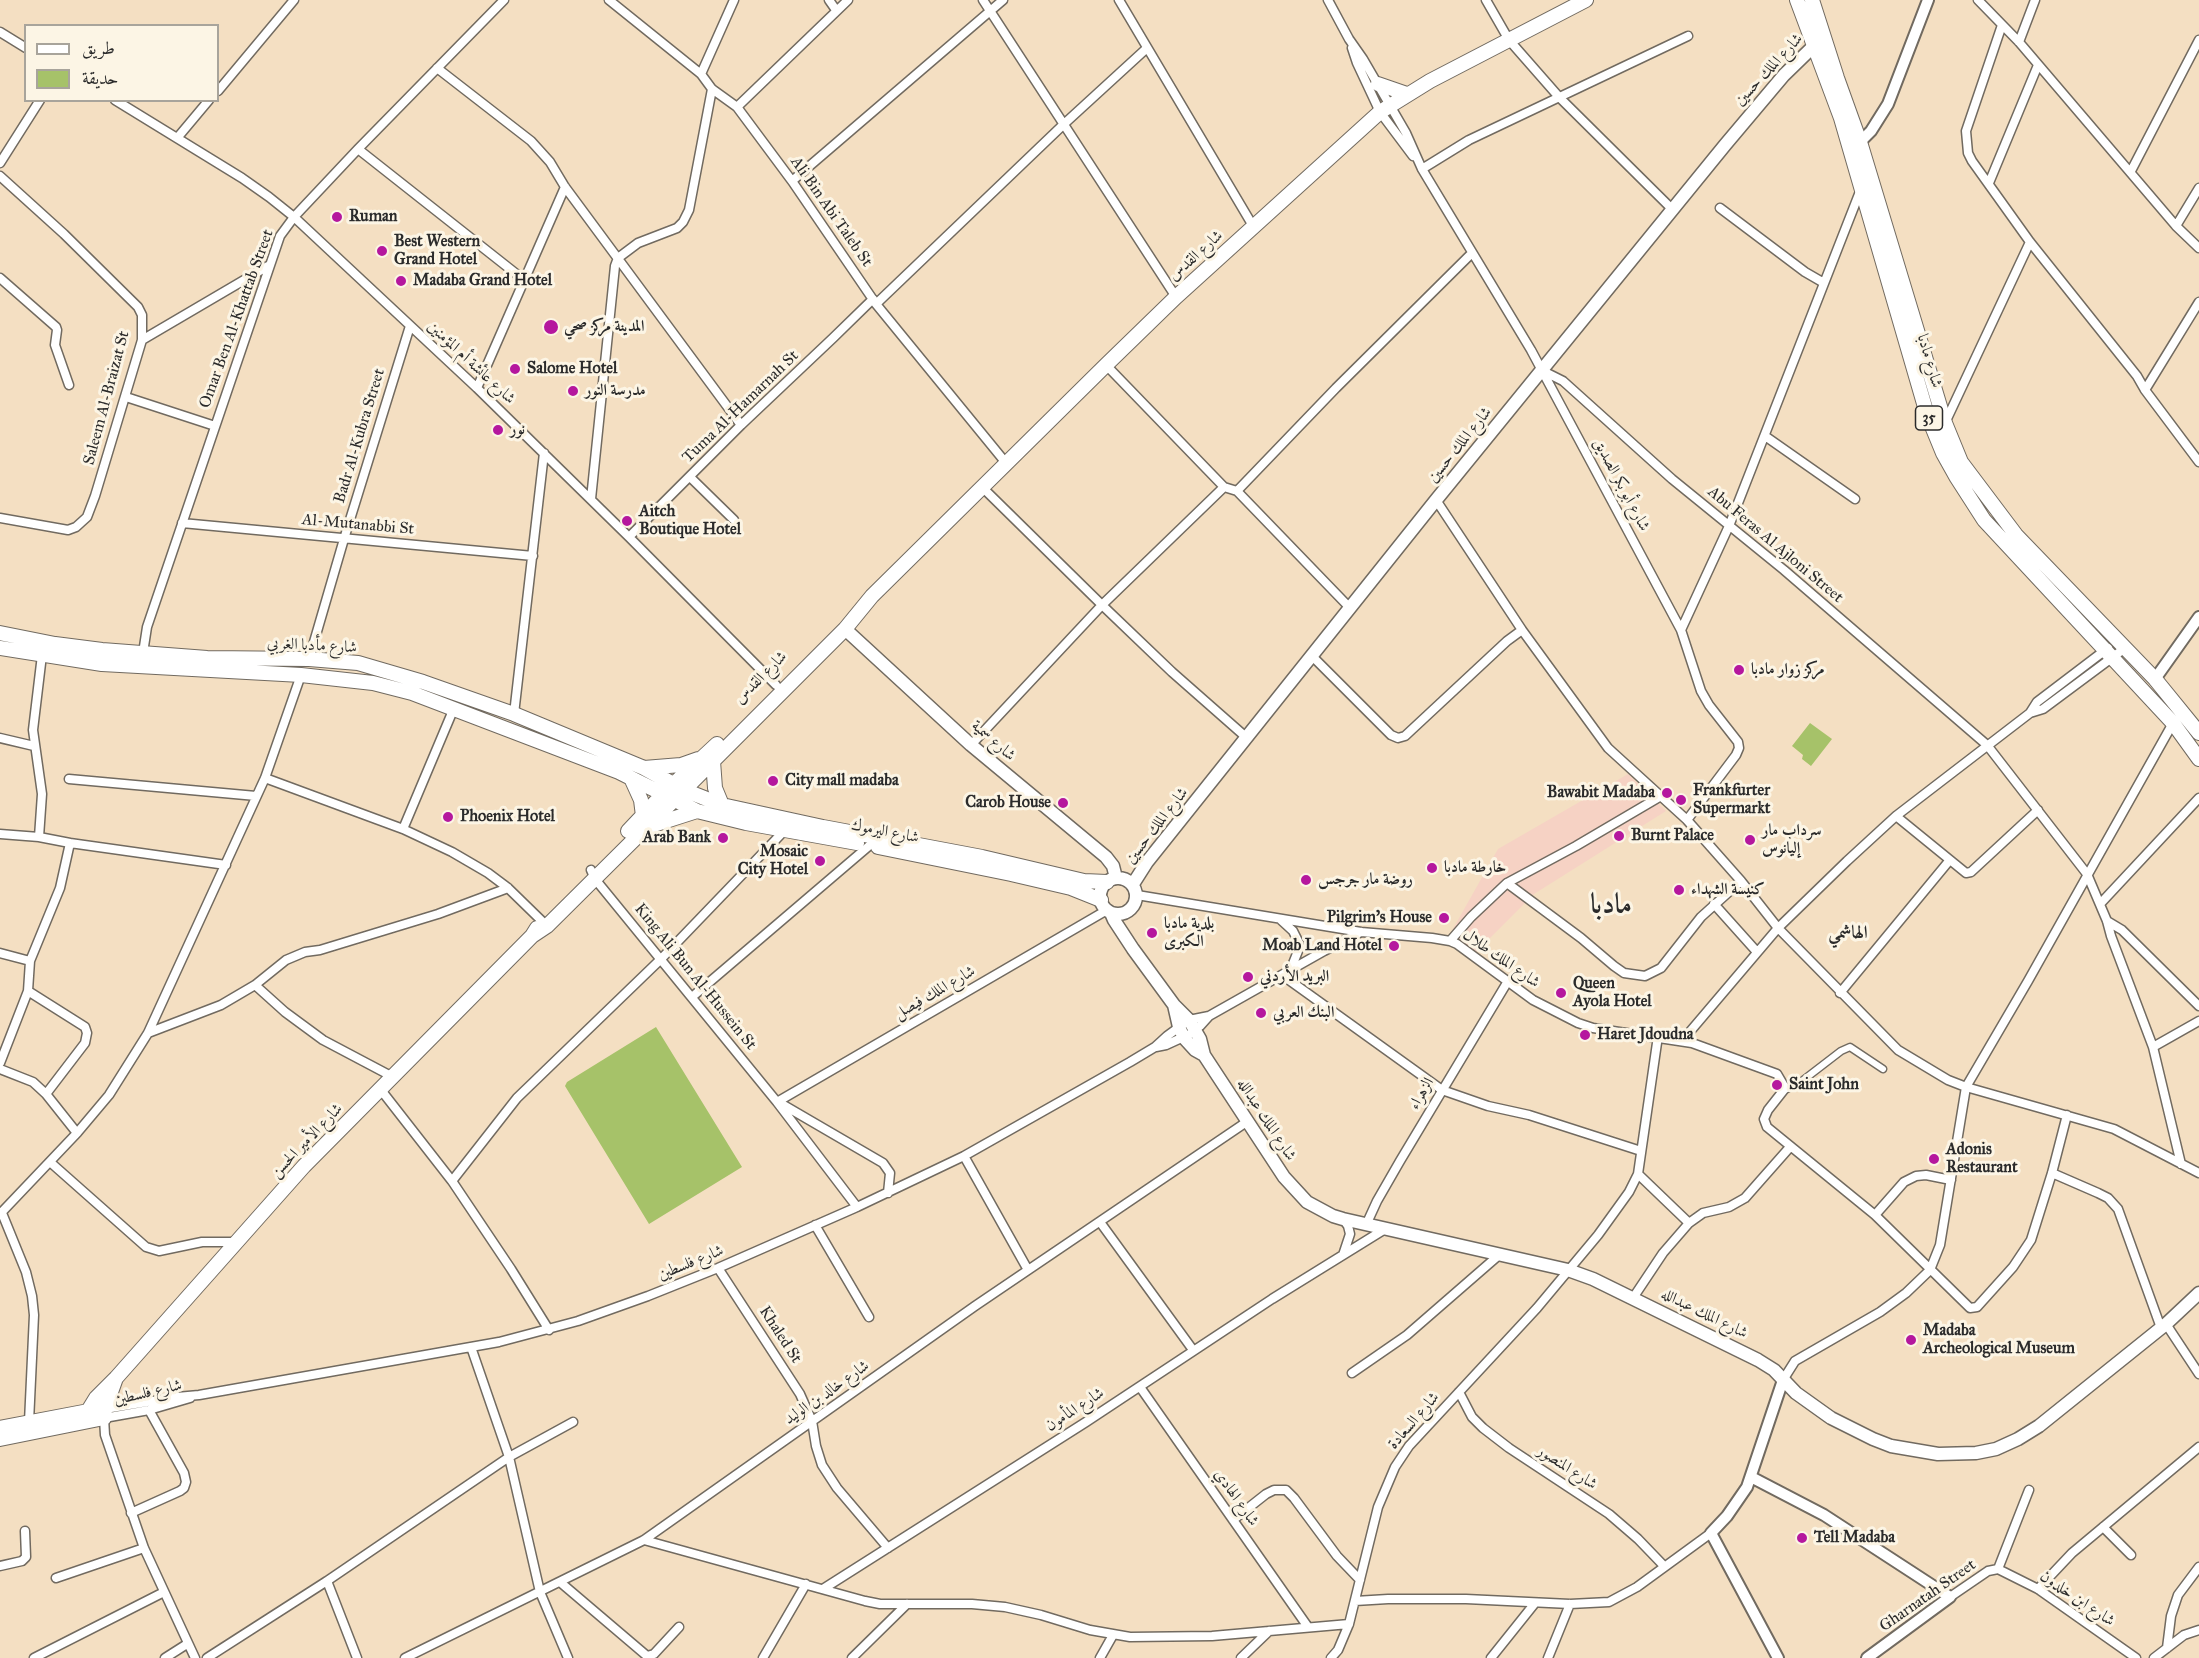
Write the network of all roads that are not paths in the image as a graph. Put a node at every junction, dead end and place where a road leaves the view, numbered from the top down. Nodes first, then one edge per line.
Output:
1 (294, 0) edge
2 (504, 0) edge
3 (609, 0) edge
4 (734, 0) edge
5 (829, 0) edge
6 (848, 0) edge
7 (983, 0) edge
8 (1003, 0) edge
9 (1119, 0) edge
10 (1328, 0) edge
11 (1486, 0) edge
12 (1586, 0) edge
13 (1797, 0) edge
14 (1812, 0) edge
15 (1928, 0) edge
16 (1978, 0) edge
17 (2035, 0) edge
18 (836, 10) junction
19 (990, 11) junction
20 (2002, 25) junction
21 (0, 32) edge
22 (1688, 36) dead end
23 (1349, 39) junction
24 (1509, 40) junction
25 (2199, 40) edge
26 (1818, 41) junction
27 (2019, 42) junction
28 (24, 47) edge
29 (1146, 48) junction
30 (2038, 65) junction
31 (437, 68) junction
32 (701, 74) junction
33 (1378, 84) junction
34 (712, 89) junction
35 (219, 90) edge
36 (1407, 94) junction
37 (1559, 97) junction
38 (39, 102) edge
39 (118, 102) edge
40 (207, 102) edge
41 (737, 107) junction
42 (1385, 109) junction
43 (1064, 124) junction
44 (178, 137) junction
45 (1860, 142) junction
46 (358, 149) junction
47 (0, 163) edge
48 (1421, 166) junction
49 (2131, 171) junction
50 (0, 176) edge
51 (792, 181) junction
52 (1989, 183) junction
53 (565, 187) junction
54 (2199, 188) edge
55 (1862, 189) junction
56 (1720, 208) dead end
57 (1673, 210) junction
58 (294, 217) junction
59 (1253, 226) junction
60 (2176, 226) junction
61 (2030, 243) junction
62 (2199, 248) edge
63 (1472, 253) junction
64 (618, 258) junction
65 (268, 266) junction
66 (0, 278) edge
67 (524, 280) junction
68 (1824, 283) junction
69 (1176, 297) junction
70 (874, 301) junction
71 (2199, 302) edge
72 (410, 326) junction
73 (142, 340) junction
74 (1106, 365) junction
75 (1543, 371) junction
76 (69, 385) dead end
77 (477, 388) junction
78 (2145, 390) junction
79 (126, 397) junction
80 (1945, 423) junction
81 (741, 424) junction
82 (214, 426) junction
83 (1765, 436) junction
84 (544, 453) junction
85 (2199, 462) edge
86 (1006, 463) junction
87 (690, 477) junction
88 (1224, 487) junction
89 (984, 488) junction
90 (1237, 491) junction
91 (591, 499) junction
92 (1855, 499) dead end
93 (1436, 500) junction
94 (0, 518) edge
95 (734, 520) dead end
96 (182, 523) junction
97 (1729, 526) junction
98 (629, 537) junction
99 (344, 538) junction
100 (532, 556) junction
101 (1102, 605) junction
102 (1350, 608) junction
103 (2199, 617) edge
104 (842, 626) junction
105 (1522, 630) junction
106 (1681, 630) junction
107 (0, 633) edge
108 (2121, 644) junction
109 (0, 648) edge
110 (143, 652) junction
111 (2110, 654) junction
112 (42, 655) junction
113 (1313, 657) junction
114 (309, 659) junction
115 (301, 675) junction
116 (2155, 679) junction
117 (776, 685) junction
118 (765, 703) junction
119 (454, 708) junction
120 (514, 714) junction
121 (2173, 723) junction
122 (2199, 733) edge
123 (0, 738) edge
124 (1247, 738) junction
125 (1988, 744) junction
126 (971, 745) junction
127 (34, 746) junction
128 (708, 759) junction
129 (2199, 759) edge
130 (644, 768) junction
131 (265, 778) junction
132 (631, 778) junction
133 (69, 779) dead end
134 (679, 787) junction
135 (256, 796) junction
136 (1660, 796) junction
137 (668, 797) junction
138 (2199, 798) edge
139 (722, 805) junction
140 (2038, 810) junction
141 (697, 811) junction
142 (1896, 816) junction
143 (1687, 820) junction
144 (644, 822) junction
145 (403, 829) junction
146 (785, 830) junction
147 (0, 834) edge
148 (39, 837) junction
149 (70, 843) junction
150 (870, 845) junction
151 (1949, 861) junction
152 (226, 865) junction
153 (2088, 874) junction
154 (593, 875) junction
155 (1111, 880) junction
156 (1741, 881) junction
157 (1507, 883) junction
158 (508, 888) junction
159 (1135, 890) junction
160 (1714, 904) junction
161 (2100, 904) junction
162 (1106, 907) junction
163 (1280, 919) junction
164 (2107, 921) junction
165 (545, 924) junction
166 (1778, 927) junction
167 (1361, 932) junction
168 (1450, 941) junction
169 (1757, 951) junction
170 (0, 953) edge
171 (661, 958) junction
172 (30, 961) junction
173 (1286, 973) junction
174 (1508, 981) junction
175 (255, 985) junction
176 (28, 991) junction
177 (1840, 993) junction
178 (692, 997) junction
179 (2199, 1006) edge
180 (2199, 1021) edge
181 (1187, 1029) junction
182 (148, 1033) junction
183 (1658, 1036) junction
184 (1682, 1041) junction
185 (2153, 1047) junction
186 (0, 1063) edge
187 (0, 1069) edge
188 (1883, 1070) dead end
189 (393, 1077) junction
190 (1966, 1087) junction
191 (381, 1090) junction
192 (1442, 1090) junction
193 (1782, 1091) junction
194 (46, 1094) junction
195 (777, 1102) junction
196 (2067, 1115) junction
197 (1248, 1121) junction
198 (77, 1133) junction
199 (1790, 1146) junction
200 (1641, 1151) junction
201 (964, 1156) junction
202 (50, 1162) junction
203 (2181, 1164) junction
204 (2052, 1173) junction
205 (2199, 1173) edge
206 (1638, 1174) junction
207 (1951, 1180) junction
208 (452, 1181) junction
209 (888, 1193) junction
210 (857, 1207) junction
211 (1, 1213) edge
212 (1875, 1215) junction
213 (1343, 1219) junction
214 (1100, 1222) junction
215 (1689, 1223) junction
216 (815, 1225) junction
217 (1366, 1225) junction
218 (1385, 1229) junction
219 (235, 1242) junction
220 (1343, 1255) junction
221 (1499, 1255) junction
222 (718, 1268) junction
223 (1930, 1269) junction
224 (1028, 1270) junction
225 (1568, 1270) junction
226 (2199, 1293) edge
227 (1633, 1298) junction
228 (869, 1317) dead end
229 (2163, 1326) junction
230 (549, 1330) junction
231 (471, 1347) junction
232 (1193, 1350) junction
233 (1352, 1374) dead end
234 (2199, 1374) edge
235 (116, 1378) junction
236 (1783, 1380) junction
237 (1140, 1387) junction
238 (1460, 1392) junction
239 (199, 1395) junction
240 (149, 1410) junction
241 (105, 1413) junction
242 (89, 1416) junction
243 (812, 1421) junction
244 (28, 1422) junction
245 (573, 1422) dead end
246 (0, 1428) edge
247 (105, 1435) junction
248 (0, 1439) edge
249 (2199, 1446) edge
250 (509, 1457) junction
251 (1751, 1478) junction
252 (2028, 1490) dead end
253 (131, 1513) junction
254 (1233, 1520) junction
255 (2103, 1527) junction
256 (25, 1531) dead end
257 (1711, 1533) junction
258 (644, 1540) junction
259 (144, 1548) junction
260 (888, 1548) junction
261 (2131, 1555) dead end
262 (0, 1566) edge
263 (1664, 1566) junction
264 (2199, 1567) edge
265 (1998, 1569) junction
266 (56, 1578) dead end
267 (1360, 1580) junction
268 (327, 1581) junction
269 (560, 1582) junction
270 (806, 1584) junction
271 (823, 1589) junction
272 (2038, 1589) junction
273 (540, 1592) junction
274 (164, 1593) junction
275 (1950, 1597) junction
276 (1356, 1601) junction
277 (1535, 1603) junction
278 (908, 1604) junction
279 (1570, 1604) junction
280 (1349, 1624) junction
281 (679, 1627) dead end
282 (1308, 1627) junction
283 (2199, 1630) edge
284 (1269, 1631) junction
285 (1113, 1635) junction
286 (187, 1644) junction
287 (2167, 1648) junction
288 (34, 1658) edge
289 (165, 1658) edge
290 (195, 1658) edge
291 (207, 1658) edge
292 (357, 1658) edge
293 (405, 1658) edge
294 (568, 1658) edge
295 (763, 1658) edge
296 (852, 1658) edge
297 (1100, 1658) edge
298 (1241, 1658) edge
299 (1331, 1658) edge
300 (1491, 1658) edge
301 (1548, 1658) edge
302 (1778, 1658) edge
303 (1867, 1658) edge
304 (2136, 1658) edge
305 (2154, 1658) edge

1 - 35 street
2 - 31 street, Omar Ben Al-Khattab Street
3 - 32 street, Ali Bin Abi Taleb St
4 - 32 street
5 - 18 street
6 - 18 street
7 - 19 street
8 - 19 street
9 - 29 street
10 - 23 street, شارع أبو بكر الصديق
11 - 24 street
12 - 24 main road, شارع القدس
13 - 26 main road, شارع مادبا / 35
14 - 26 main road, شارع مادبا / 35
15 - 45 street
16 - 20 street
17 - 27 street
18 - 41 street
19 - 43 street
19 - 51 street
20 - 27 street
20 - 52 street
21 - 28 street
22 - 37 street
23 - 33 street, شارع أبو بكر الصديق
23 - 42 street, شارع أبو بكر الصديق
24 - 36 main road, شارع القدس
24 - 37 street
25 - 49 street
26 - 45 main road, شارع مادبا / 35
26 - 55 main road, شارع مادبا / 35
26 - 57 main road, شارع الملك حسين
27 - 30 street
29 - 43 street, Tuma Al-Hamarnah St
29 - 59 street
30 - 49 street
30 - 52 street
31 - 46 street, Omar Ben Al-Khattab Street
31 - 53 street
32 - 34 street, Ali Bin Abi Taleb St
33 - 36 main road
33 - 42 street, شارع أبو بكر الصديق
34 - 41 street, Ali Bin Abi Taleb St
34 - 64 street
36 - 42 main road, شارع القدس
37 - 48 street
37 - 57 street
38 - 47 street
39 - 44 street, شارع عائشة أم المؤمنين
40 - 44 street
41 - 51 street, Ali Bin Abi Taleb St
42 - 48 street, شارع أبو بكر الصديق
42 - 59 main road, شارع القدس
43 - 69 street
43 - 70 street, Tuma Al-Hamarnah St
44 - 58 street, شارع عائشة أم المؤمنين
45 - 80 main road, شارع مادبا / 35
46 - 58 street, Omar Ben Al-Khattab Street
46 - 67 street
48 - 63 street, شارع أبو بكر الصديق
49 - 60 street
50 - 73 street, Saleem Al-Braizat St
51 - 70 street, Ali Bin Abi Taleb St
52 - 61 street
53 - 64 street
53 - 67 street
54 - 60 street
55 - 68 street
55 - 111 main road, شارع مادبا / 35
56 - 68 street
57 - 75 main road, شارع الملك حسين
58 - 65 street, Omar Ben Al-Khattab Street
58 - 72 street, شارع عائشة أم المؤمنين
59 - 69 main road, شارع القدس
60 - 62 street
61 - 78 street
61 - 80 street
63 - 75 street, شارع أبو بكر الصديق
63 - 90 street
64 - 81 street
64 - 91 street
65 - 73 street
65 - 82 street, Omar Ben Al-Khattab Street
66 - 76 street
67 - 77 street
68 - 83 street
69 - 74 main road, شارع القدس
70 - 81 street, Tuma Al-Hamarnah St
70 - 86 street, Ali Bin Abi Taleb St
71 - 78 street
72 - 77 street, شارع عائشة أم المؤمنين
72 - 99 street, Badr Al-Kubra Street
73 - 79 street, Saleem Al-Braizat St
74 - 86 main road, شارع القدس
74 - 88 street
75 - 93 main road, شارع الملك حسين
75 - 97 street, Abu Feras Al Ajloni Street
75 - 106 street, شارع أبو بكر الصديق
77 - 84 street, شارع عائشة أم المؤمنين
78 - 85 street
79 - 82 street
79 - 94 street, Saleem Al-Braizat St
80 - 108 main road, شارع مادبا / 35
81 - 87 street, Tuma Al-Hamarnah St
82 - 96 street, Omar Ben Al-Khattab Street
83 - 92 street
83 - 97 street
84 - 91 street, شارع عائشة أم المؤمنين
84 - 100 street
86 - 89 main road, شارع القدس
87 - 95 street
87 - 98 street, Tuma Al-Hamarnah St
88 - 90 street
88 - 101 street
89 - 101 street
89 - 104 main road, شارع القدس
90 - 102 street
91 - 98 street, شارع عائشة أم المؤمنين
93 - 102 main road, شارع الملك حسين
93 - 105 street
96 - 99 street, Al-Mutanabbi St
96 - 110 street, Omar Ben Al-Khattab Street
97 - 106 street
97 - 125 street, Abu Feras Al Ajloni Street
98 - 117 street, شارع عائشة أم المؤمنين
99 - 100 street, Al-Mutanabbi St
99 - 114 street, Badr Al-Kubra Street
100 - 120 street
101 - 124 street
101 - 126 street
102 - 113 main road, شارع الملك حسين
103 - 116 street
104 - 117 main road, شارع القدس
104 - 118 main road, شارع القدس
104 - 126 main road, شارع سمية
105 - 113 street
105 - 136 street
106 - 143 street, شارع أبو بكر الصديق
107 - 110 main road, شارع مأدبا الغربي
108 - 111 street
108 - 116 main road, شارع مادبا / 35
109 - 112 main road, شارع مأدبا الغربي
110 - 114 main road, شارع مأدبا الغربي
111 - 121 main road, شارع مادبا / 35
111 - 125 street
112 - 115 main road, شارع مأدبا الغربي
112 - 127 street
113 - 124 main road, شارع الملك حسين
114 - 120 main road, شارع مأدبا الغربي
115 - 119 main road, شارع مأدبا الغربي
115 - 131 street
116 - 122 main road, شارع مادبا / 35
117 - 118 main road, شارع القدس
118 - 128 main road, شارع القدس
119 - 132 main road, شارع مأدبا الغربي
119 - 145 street
120 - 130 main road, شارع مأدبا الغربي
121 - 129 main road, شارع مادبا / 35
121 - 153 street
123 - 127 street
124 - 159 main road, شارع الملك حسين
125 - 140 street, Abu Feras Al Ajloni Street
125 - 142 street
126 - 155 main road, شارع سمية
127 - 148 street
128 - 130 main road
128 - 134 main road, شارع القدس
128 - 139 main road
130 - 134 main road, شارع مأدبا الغربي
131 - 135 street
131 - 145 street
132 - 137 main road, شارع مأدبا الغربي
132 - 144 main road
133 - 135 street
134 - 137 main road, شارع الأمير الحسن
134 - 139 main road, شارع اليرموك
135 - 152 street
136 - 143 street
136 - 157 street
137 - 141 main road, شارع اليرموك
137 - 144 main road, شارع الأمير الحسن
138 - 161 street
139 - 155 main road, شارع اليرموك
140 - 151 street
140 - 153 street, Abu Feras Al Ajloni Street
141 - 144 main road
141 - 146 main road, شارع اليرموك
142 - 151 street
142 - 166 street
143 - 156 street
144 - 154 main road, شارع الأمير الحسن
145 - 158 street
146 - 150 main road, شارع اليرموك
146 - 171 street
147 - 148 street
148 - 149 street
149 - 152 street
149 - 172 street
150 - 162 main road, شارع اليرموك
150 - 178 street
151 - 177 street
152 - 182 street
153 - 161 street, Abu Feras Al Ajloni Street
153 - 190 street
154 - 165 main road, شارع الأمير الحسن
154 - 171 street, King Ali Bun Al-Hussein St
155 - 159 main road
155 - 162 main road
156 - 160 street
156 - 166 street
157 - 160 street
157 - 168 street
158 - 165 street
158 - 175 street
159 - 162 main road
159 - 163 street, شارع الملك طلال
160 - 169 street
161 - 164 street, Abu Feras Al Ajloni Street
162 - 181 main road
162 - 195 street, شارع الملك فيصل
163 - 167 street, شارع الملك طلال
163 - 173 street
164 - 179 street
164 - 185 street, Abu Feras Al Ajloni Street
165 - 189 main road, شارع الأمير الحسن
166 - 169 street
166 - 177 street
167 - 168 street, شارع الملك طلال
167 - 173 street, شارع فلسطين
168 - 174 street, شارع الملك طلال
169 - 184 street
170 - 172 street
171 - 178 street, King Ali Bun Al-Hussein St
171 - 208 street
172 - 176 street
173 - 181 street, شارع فلسطين
173 - 192 street
174 - 183 street, شارع الملك طلال
174 - 192 street, الزهراء
175 - 182 street
175 - 189 street
176 - 186 street
176 - 194 street
177 - 190 street
178 - 195 street, King Ali Bun Al-Hussein St
180 - 185 street
181 - 197 main road, شارع الملك عبدالله
181 - 201 street, شارع فلسطين
182 - 198 street
183 - 184 street, شارع الملك طلال
183 - 200 street
184 - 193 street, شارع الملك طلال
185 - 203 street, Abu Feras Al Ajloni Street
187 - 194 street
188 - 193 street
189 - 191 main road, شارع الأمير الحسن
190 - 196 street
190 - 207 street
191 - 208 street
191 - 219 main road, شارع الأمير الحسن
192 - 200 street
192 - 217 street, الزهراء
193 - 199 street
194 - 198 street
195 - 209 street
195 - 210 street, King Ali Bun Al-Hussein St
196 - 203 street
196 - 204 street
197 - 213 main road, شارع الملك عبدالله
197 - 214 street, شارع خالد بن الوليد
198 - 202 street
199 - 212 street
199 - 215 street
200 - 206 street
201 - 209 street, شارع فلسطين
201 - 224 street
202 - 211 street
202 - 219 street
203 - 205 street
204 - 223 street
204 - 229 street
206 - 215 street
206 - 225 street, شارع السعادة
207 - 212 street
207 - 223 street
208 - 230 street
209 - 210 street, شارع فلسطين
210 - 216 street, شارع فلسطين
211 - 244 street
212 - 223 street
213 - 217 main road, شارع الملك عبدالله
213 - 220 street
214 - 224 street, شارع خالد بن الوليد
214 - 232 street
215 - 227 street
216 - 222 street, شارع فلسطين
216 - 228 street
217 - 218 main road, شارع الملك عبدالله
218 - 220 street, شارع المأمون
218 - 221 main road, شارع الملك عبدالله
219 - 235 main road, شارع الأمير الحسن
220 - 232 street, شارع المأمون
221 - 225 main road, شارع الملك عبدالله
221 - 233 street
222 - 230 street, شارع فلسطين
222 - 243 street, Khaled St
223 - 236 street
224 - 243 street, شارع خالد بن الوليد
225 - 227 main road, شارع الملك عبدالله
225 - 238 street, شارع السعادة
226 - 229 main road, شارع الملك عبدالله
227 - 236 main road, شارع الملك عبدالله
229 - 234 street
229 - 236 main road, شارع الملك عبدالله
230 - 231 street, شارع فلسطين
231 - 239 street, شارع فلسطين
231 - 250 street
232 - 237 street, شارع المأمون
235 - 241 main road, شارع الأمير الحسن
235 - 242 main road, شارع الأمير الحسن
236 - 251 street
237 - 254 street, شارع الهادي
237 - 260 street, شارع المأمون
238 - 263 street, شارع المنصور
238 - 267 street, شارع السعادة
239 - 240 street, شارع فلسطين
239 - 241 street, شارع فلسطين
240 - 241 street, شارع فلسطين
240 - 253 street
241 - 242 main road
241 - 247 street
242 - 244 main road
242 - 247 street
242 - 248 main road
243 - 258 street, شارع خالد بن الوليد
243 - 260 street, Khaled St
244 - 246 main road
245 - 250 street
247 - 253 street
249 - 255 street
250 - 268 street
250 - 273 street
251 - 257 street
251 - 275 street
252 - 265 street, Gharnatah Street
253 - 259 street
254 - 267 street
254 - 282 street, شارع الهادي
255 - 261 street
255 - 272 street
256 - 262 street
257 - 263 street
257 - 302 street
258 - 269 street, شارع خالد بن الوليد
258 - 270 street
259 - 266 street
259 - 274 street
260 - 271 street, شارع المأمون
263 - 279 street
264 - 287 street
265 - 272 street, شارع ابن خلدون
265 - 275 street, Gharnatah Street
267 - 276 street, شارع السعادة
268 - 291 street
268 - 292 street
269 - 273 street, شارع خالد بن الوليد
269 - 281 street
270 - 271 street
270 - 295 street
271 - 278 street
272 - 304 street, شارع ابن خلدون
273 - 293 street, شارع خالد بن الوليد
273 - 294 street
274 - 286 street
274 - 288 street
275 - 303 street, Gharnatah Street
276 - 277 street
276 - 280 street, شارع السعادة
277 - 279 street
277 - 300 street
278 - 285 street
278 - 296 street
279 - 301 street
280 - 282 street
280 - 299 street, شارع السعادة
282 - 284 street
283 - 287 street
284 - 285 street
284 - 298 street
285 - 297 street
286 - 289 street
286 - 290 street
287 - 305 street

